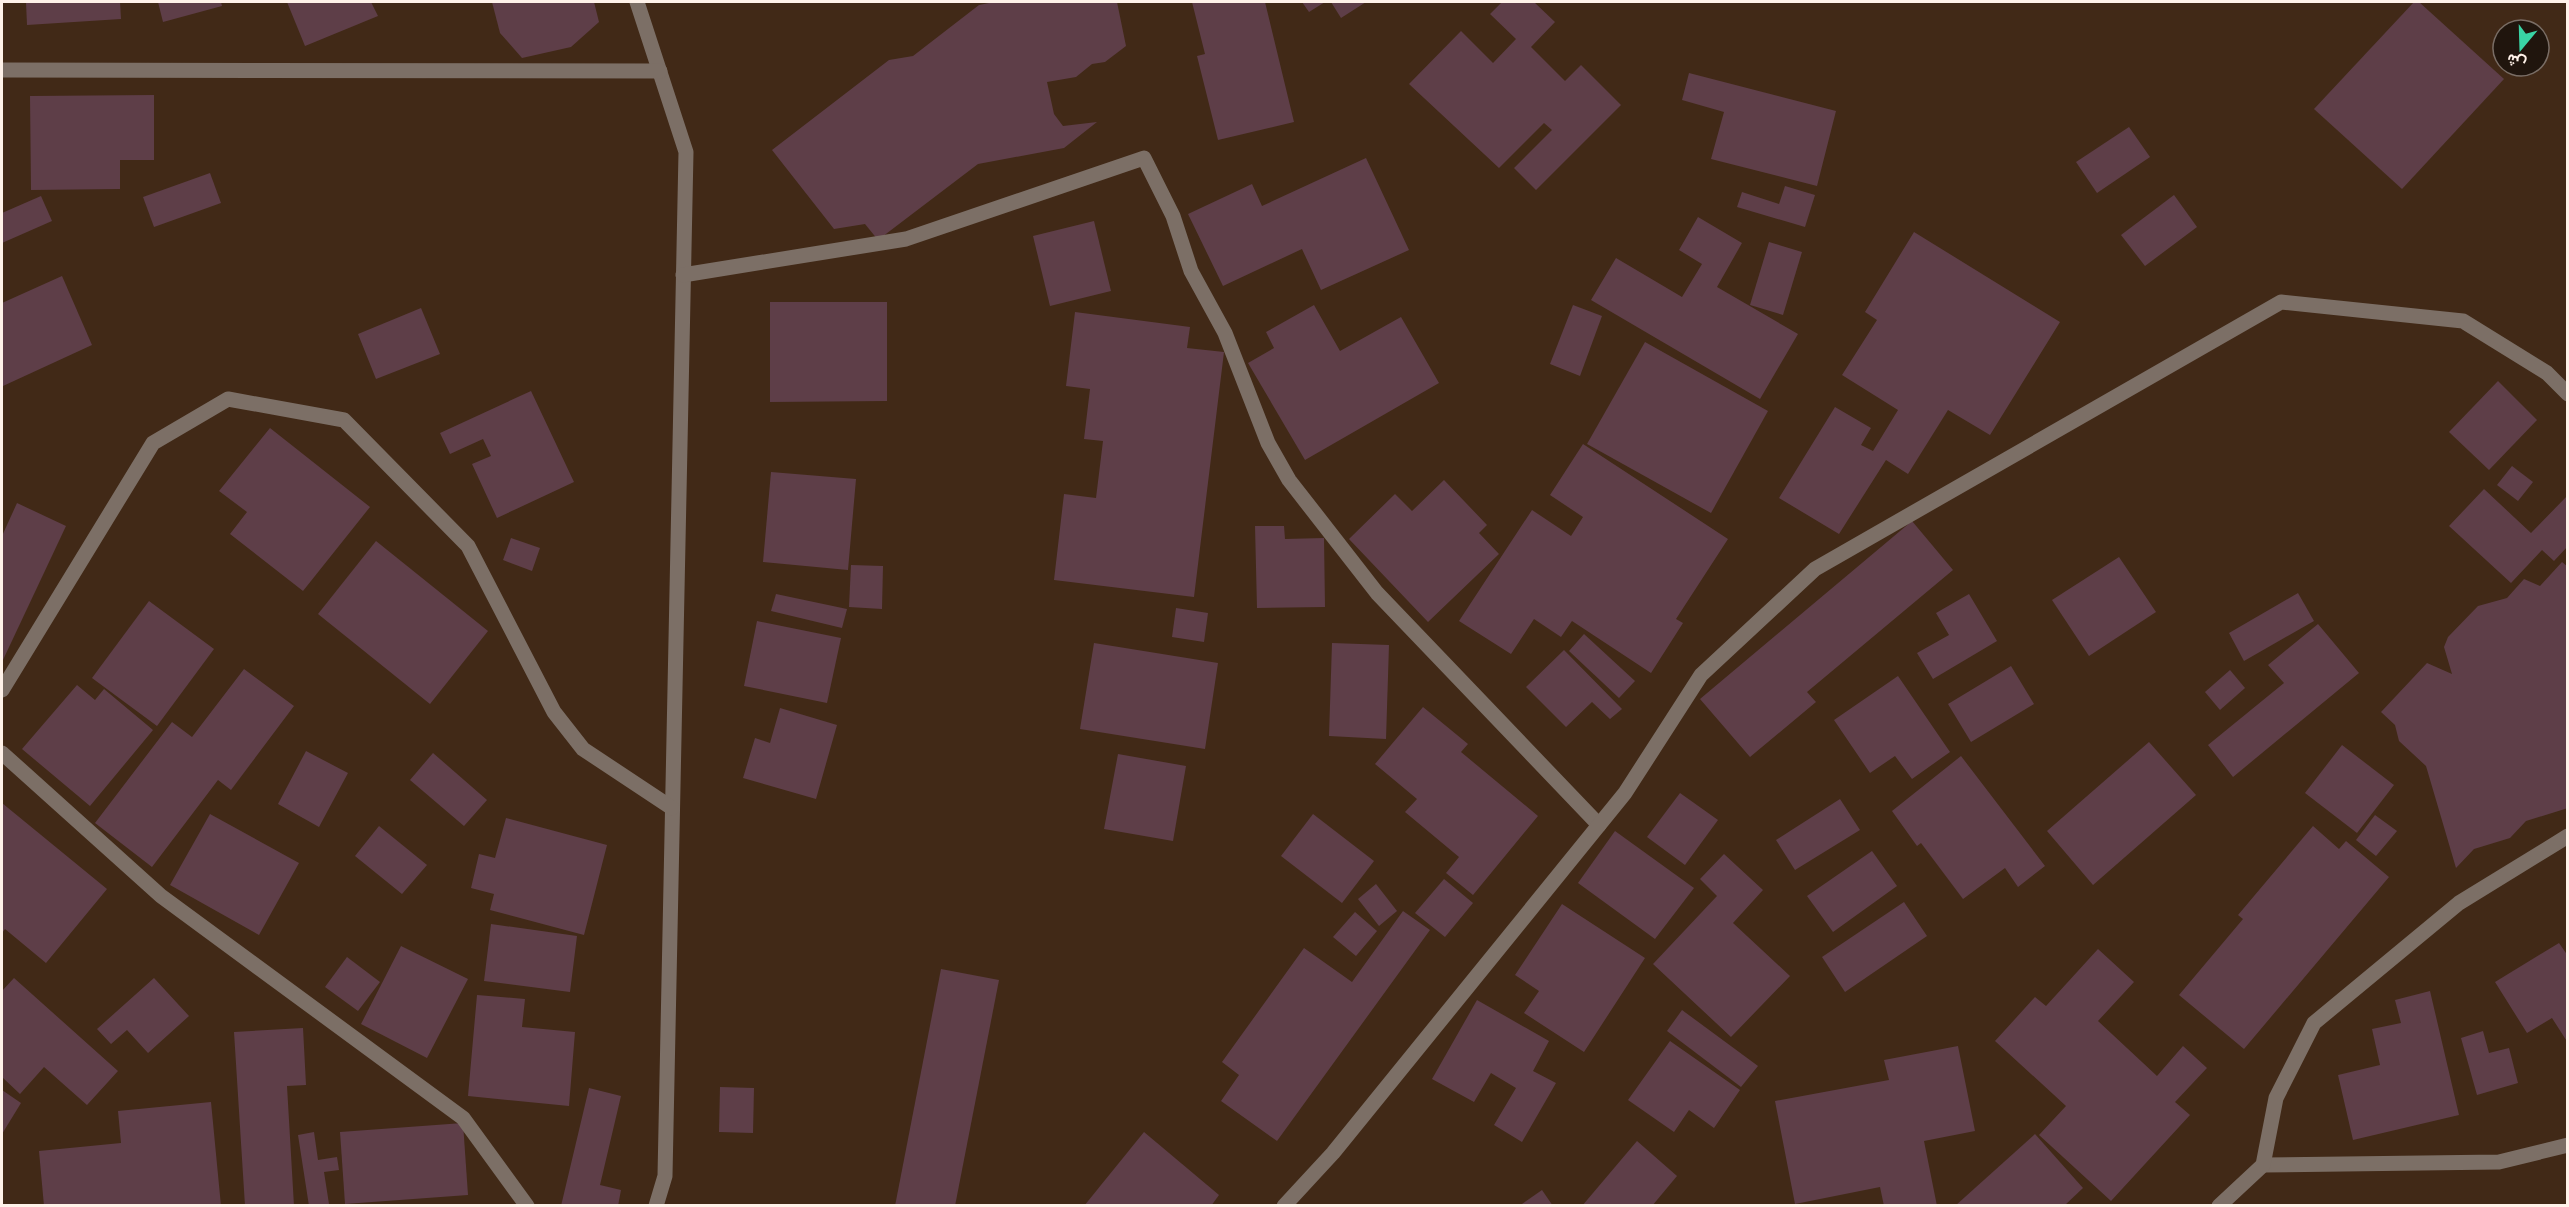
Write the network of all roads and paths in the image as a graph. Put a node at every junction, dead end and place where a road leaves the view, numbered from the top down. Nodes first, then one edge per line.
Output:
1 (637, 2) edge
2 (2, 70) edge
3 (660, 71) junction
4 (683, 276) junction
5 (2568, 394) edge
6 (2, 690) edge
7 (2, 753) edge
8 (672, 808) junction
9 (1599, 825) junction
10 (2568, 836) edge
11 (2568, 1145) edge
12 (2263, 1165) junction
13 (527, 1206) edge
14 (656, 1206) edge
15 (1284, 1206) edge
16 (2219, 1206) edge

1 - 3 street
2 - 3 street
3 - 4 street
4 - 8 street
4 - 9 street
5 - 9 street
6 - 8 street
7 - 13 street
8 - 14 street
9 - 15 street
10 - 12 street
11 - 12 street
12 - 16 street

